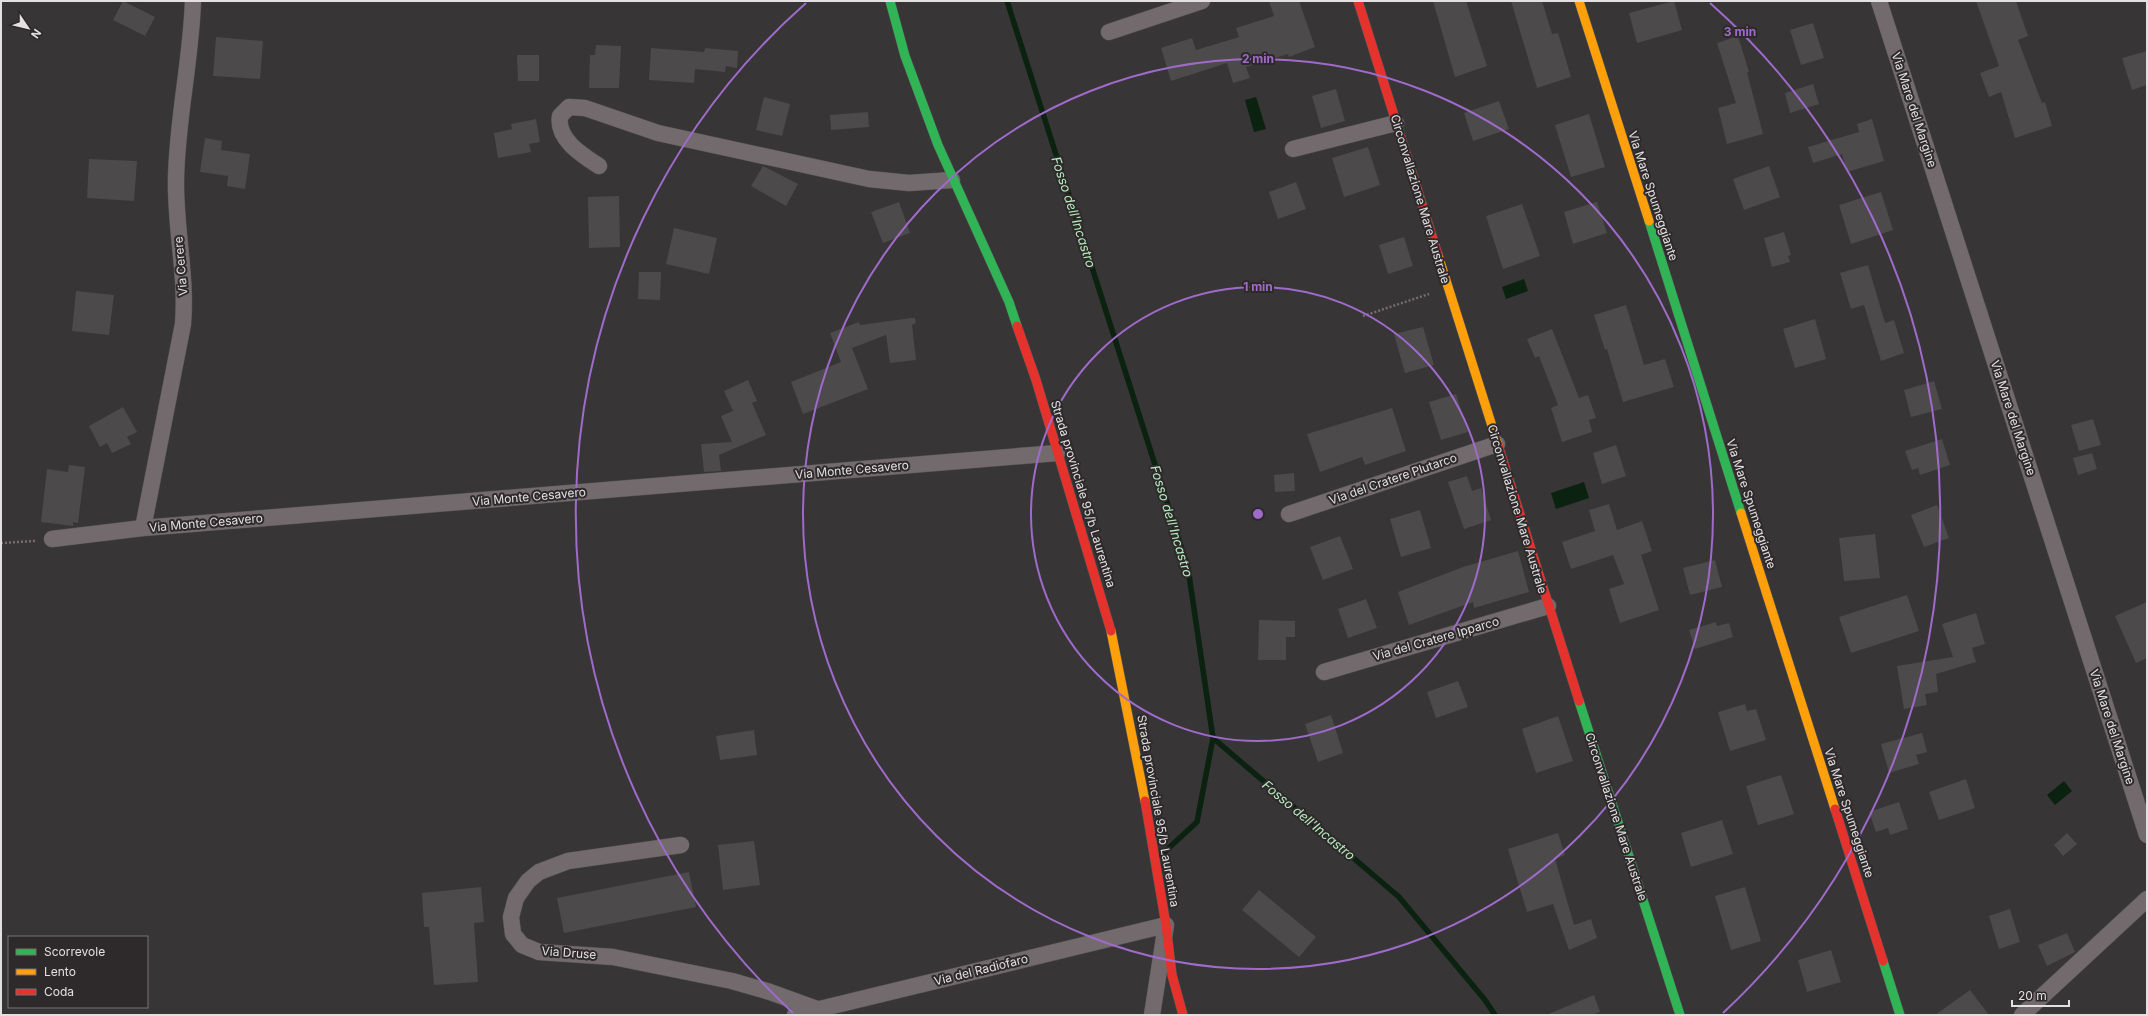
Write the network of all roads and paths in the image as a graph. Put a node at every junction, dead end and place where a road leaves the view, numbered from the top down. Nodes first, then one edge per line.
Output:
1 (193, 1) edge
2 (890, 1) edge
3 (1202, 1) edge
4 (1358, 1) edge
5 (1579, 1) edge
6 (1879, 1) edge
7 (1109, 32) dead end
8 (1396, 123) junction
9 (1293, 149) dead end
10 (599, 166) dead end
11 (952, 180) junction
12 (1448, 288) junction
13 (1363, 316) dead end
14 (1497, 444) junction
15 (1057, 453) junction
16 (1289, 514) dead end
17 (143, 528) junction
18 (52, 539) joint
19 (1, 542) edge
20 (1548, 606) junction
21 (1324, 672) dead end
22 (2147, 835) edge
23 (681, 845) dead end
24 (2147, 899) edge
25 (1166, 925) junction
26 (818, 1009) junction
27 (795, 1015) edge
28 (1152, 1015) edge
29 (1183, 1015) edge
30 (1680, 1015) edge
31 (1900, 1015) edge
32 (2022, 1015) edge

1 - 17 street, Via Cerere
2 - 11 street, Strada provinciale 95/b Laurentina
3 - 7 street
4 - 8 street, Circonvallazione Mare Australe
5 - 31 street, Via Mare Spumeggiante
6 - 22 street, Via Mare del Margine
8 - 9 street
8 - 12 street, Circonvallazione Mare Australe
10 - 11 street
11 - 15 street, Strada provinciale 95/b Laurentina
12 - 13 path
12 - 14 street, Circonvallazione Mare Australe
14 - 16 street, Via del Cratere Plutarco
14 - 20 street, Circonvallazione Mare Australe
15 - 17 street, Via Monte Cesavero
15 - 25 street, Strada provinciale 95/b Laurentina
17 - 18 street, Via Monte Cesavero
18 - 19 path
20 - 21 street, Via del Cratere Ipparco
20 - 30 street, Circonvallazione Mare Australe
23 - 26 street, Via Druse
24 - 32 street
25 - 26 street, Via del Radiofaro
25 - 28 street
25 - 29 street, Strada provinciale 95/b Laurentina
26 - 27 street, Via del Radiofaro

